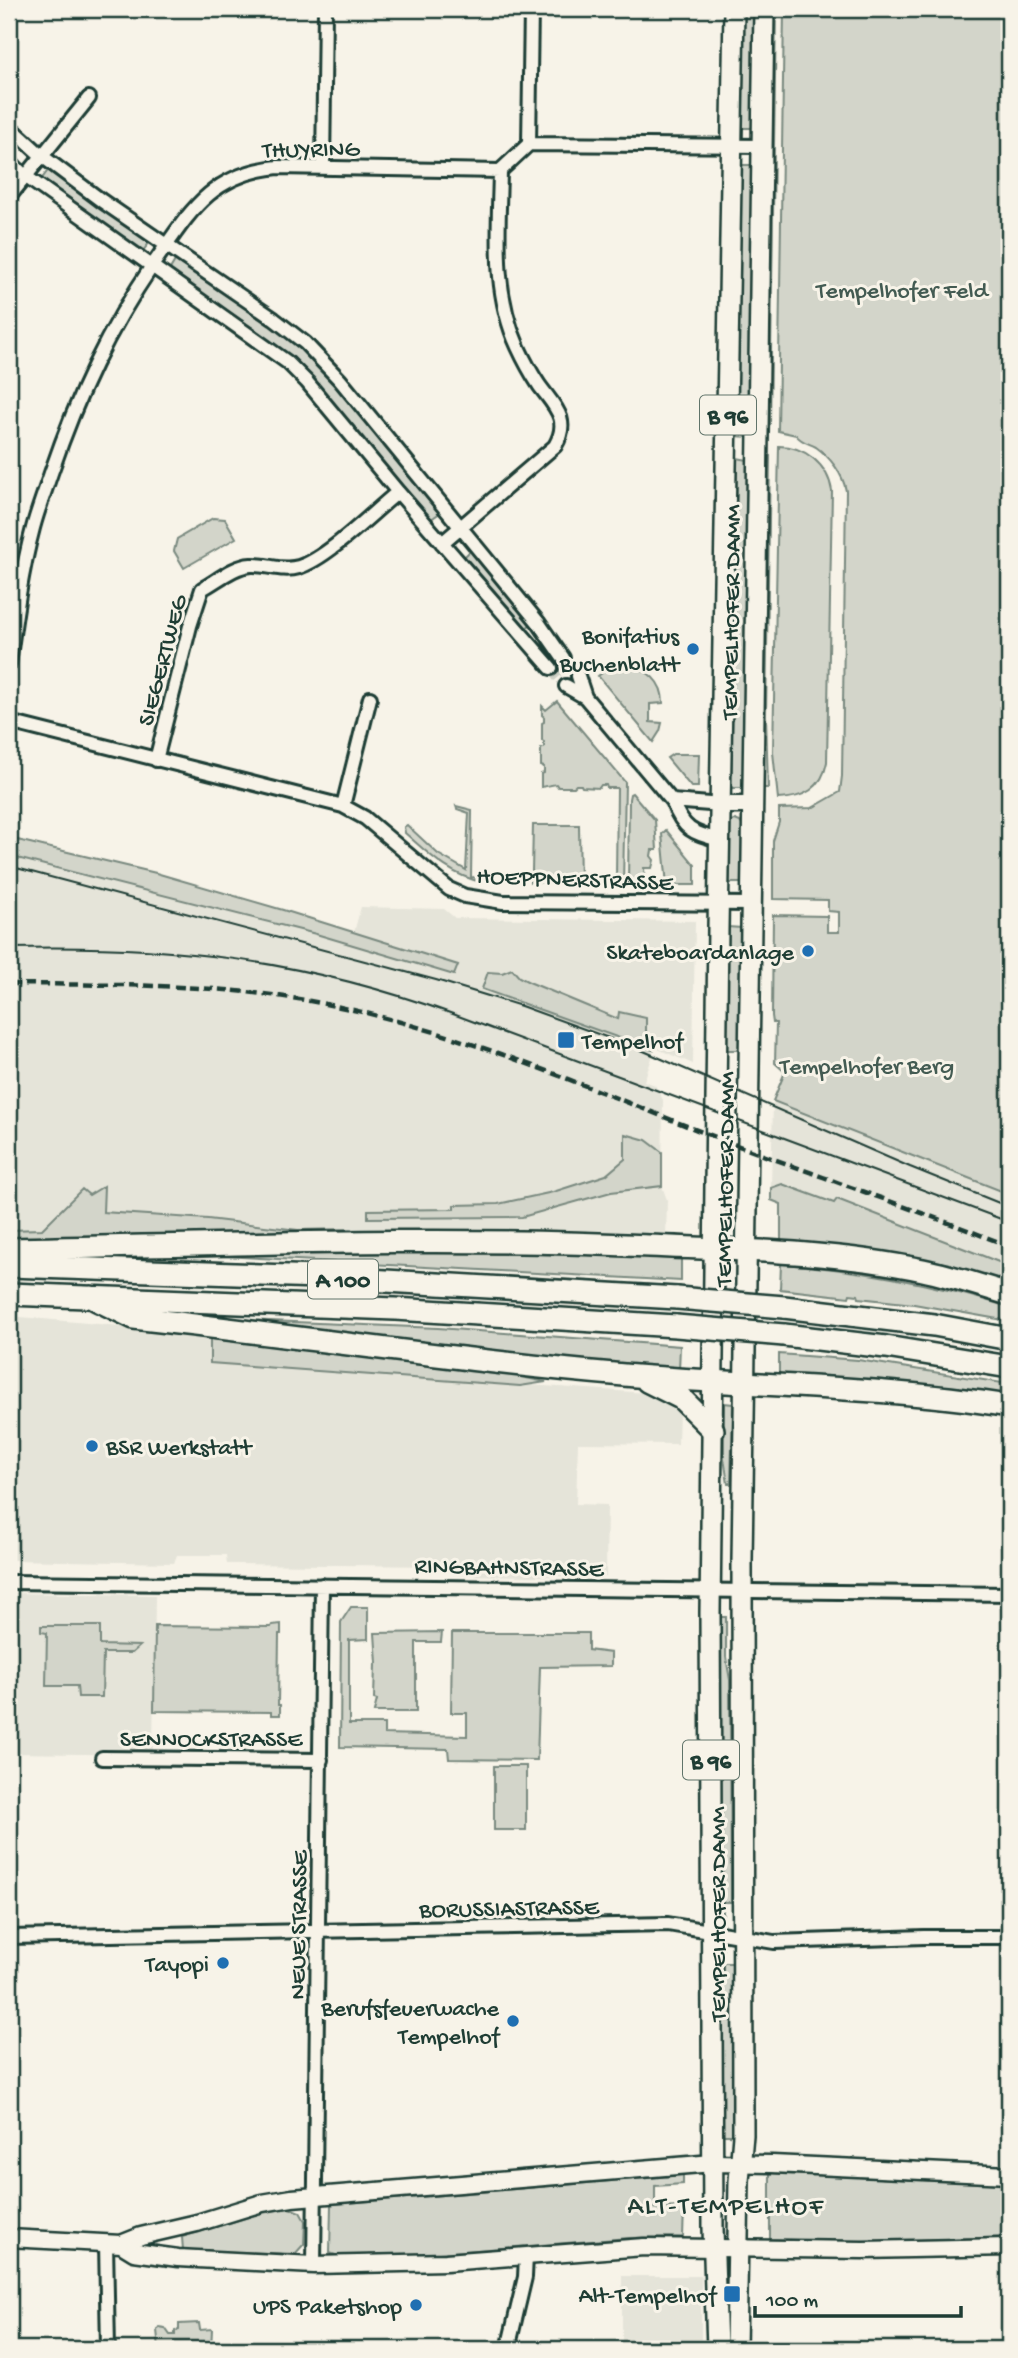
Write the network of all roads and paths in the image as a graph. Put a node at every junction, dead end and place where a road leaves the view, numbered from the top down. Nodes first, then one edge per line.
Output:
1 (326, 9) edge
2 (531, 9) edge
3 (734, 9) edge
4 (764, 9) edge
5 (89, 98) dead end
6 (9, 126) edge
7 (529, 144) junction
8 (732, 146) junction
9 (762, 146) junction
10 (42, 156) junction
11 (9, 161) edge
12 (323, 167) junction
13 (500, 171) junction
14 (25, 176) junction
15 (9, 197) edge
16 (166, 246) junction
17 (152, 266) junction
18 (757, 441) junction
19 (727, 443) junction
20 (398, 492) junction
21 (460, 529) junction
22 (442, 543) junction
23 (549, 638) junction
24 (535, 650) junction
25 (563, 658) tunnel mouth
26 (9, 664) edge
27 (551, 668) tunnel mouth
28 (578, 676) tunnel mouth
29 (566, 686) tunnel mouth
30 (585, 697) junction
31 (370, 698) dead end
32 (9, 722) edge
33 (156, 760) junction
34 (672, 801) junction
35 (722, 805) junction
36 (752, 805) junction
37 (344, 806) junction
38 (721, 840) junction
39 (719, 904) junction
40 (752, 904) junction
41 (715, 1249) junction
42 (9, 1250) edge
43 (747, 1251) junction
44 (9, 1266) edge
45 (9, 1294) edge
46 (1009, 1294) edge
47 (91, 1297) junction
48 (1009, 1339) edge
49 (1009, 1367) edge
50 (632, 1376) junction
51 (713, 1380) junction
52 (744, 1382) junction
53 (1009, 1406) edge
54 (713, 1430) junction
55 (9, 1582) edge
56 (322, 1585) junction
57 (711, 1590) junction
58 (742, 1590) junction
59 (1009, 1594) edge
60 (102, 1758) dead end
61 (321, 1760) junction
62 (712, 1931) junction
63 (318, 1932) junction
64 (742, 1936) junction
65 (9, 1937) edge
66 (1009, 1937) edge
67 (713, 2163) junction
68 (740, 2163) junction
69 (1009, 2175) edge
70 (315, 2195) junction
71 (9, 2238) edge
72 (114, 2244) junction
73 (1009, 2247) edge
74 (714, 2249) junction
75 (739, 2249) junction
76 (526, 2256) junction
77 (314, 2265) junction
78 (108, 2349) edge
79 (508, 2349) edge
80 (718, 2349) edge
81 (736, 2349) edge

1 - 12 street
2 - 7 street
3 - 8 main road, TEMPELHOFER DAMM / B 96
4 - 9 main road, TEMPELHOFER DAMM / B 96
5 - 10 street
6 - 10 street
7 - 8 street
7 - 13 street
8 - 9 street
8 - 19 main road, TEMPELHOFER DAMM / B 96
9 - 18 main road, TEMPELHOFER DAMM / B 96
10 - 14 street
10 - 16 street
11 - 14 street
12 - 13 street, THUYRING
12 - 16 street, THUYRING
13 - 21 street
14 - 15 street
14 - 17 street
16 - 17 street, THUYRING
16 - 21 street
17 - 20 street
17 - 26 street, THUYRING
18 - 19 main road
18 - 36 main road, TEMPELHOFER DAMM / B 96
19 - 35 main road, TEMPELHOFER DAMM / B 96
20 - 22 street
20 - 33 street, SIEGERTWEG
21 - 22 street
21 - 23 street
22 - 24 street
23 - 24 street
23 - 25 street
24 - 27 street
28 - 30 street
29 - 30 street
30 - 34 street
31 - 37 street
32 - 33 street, HOEPPNERSTRASSE
33 - 37 street, HOEPPNERSTRASSE
34 - 35 street
34 - 38 street
35 - 36 main road
35 - 38 main road, TEMPELHOFER DAMM / B 96
36 - 40 main road, TEMPELHOFER DAMM / B 96
37 - 39 street, HOEPPNERSTRASSE
38 - 39 main road, TEMPELHOFER DAMM / B 96
39 - 40 street, HOEPPNERSTRASSE
39 - 41 main road, TEMPELHOFER DAMM / B 96
40 - 43 main road, TEMPELHOFER DAMM / B 96
41 - 42 highway
41 - 43 highway
41 - 51 main road, TEMPELHOFER DAMM / B 96
43 - 46 highway
43 - 52 main road, TEMPELHOFER DAMM / B 96
44 - 48 highway, A 100, bridge
45 - 47 highway, A 100
47 - 49 highway, A 100, bridge
47 - 50 highway
50 - 51 highway
50 - 54 highway
51 - 52 highway
51 - 54 main road, TEMPELHOFER DAMM / B 96
52 - 53 highway
52 - 58 main road, TEMPELHOFER DAMM / B 96
54 - 57 main road, TEMPELHOFER DAMM / B 96
55 - 56 street, RINGBAHNSTRASSE
56 - 57 street, RINGBAHNSTRASSE
56 - 61 street, NEUE STRASSE
57 - 58 street, RINGBAHNSTRASSE
57 - 62 main road, TEMPELHOFER DAMM / B 96
58 - 59 street, RINGBAHNSTRASSE
58 - 64 main road, TEMPELHOFER DAMM / B 96
60 - 61 street, SENNOCKSTRASSE
61 - 63 street, NEUE STRASSE
62 - 63 street, BORUSSIASTRASSE
62 - 64 street, BORUSSIASTRASSE
62 - 67 main road, TEMPELHOFER DAMM / B 96
63 - 65 street, BORUSSIASTRASSE
63 - 70 street, NEUE STRASSE
64 - 66 street, BORUSSIASTRASSE
64 - 68 main road, TEMPELHOFER DAMM / B 96
67 - 68 main road
67 - 70 main road
67 - 74 main road, TEMPELHOFER DAMM / B 96
68 - 69 main road
68 - 75 main road, TEMPELHOFER DAMM / B 96
70 - 72 main road
70 - 77 street, NEUE STRASSE
71 - 72 main road
72 - 77 main road
72 - 78 street
73 - 75 main road
74 - 75 main road
74 - 76 main road
74 - 80 main road, TEMPELHOFER DAMM / B 96
75 - 81 main road, TEMPELHOFER DAMM / B 96
76 - 77 main road
76 - 79 street

